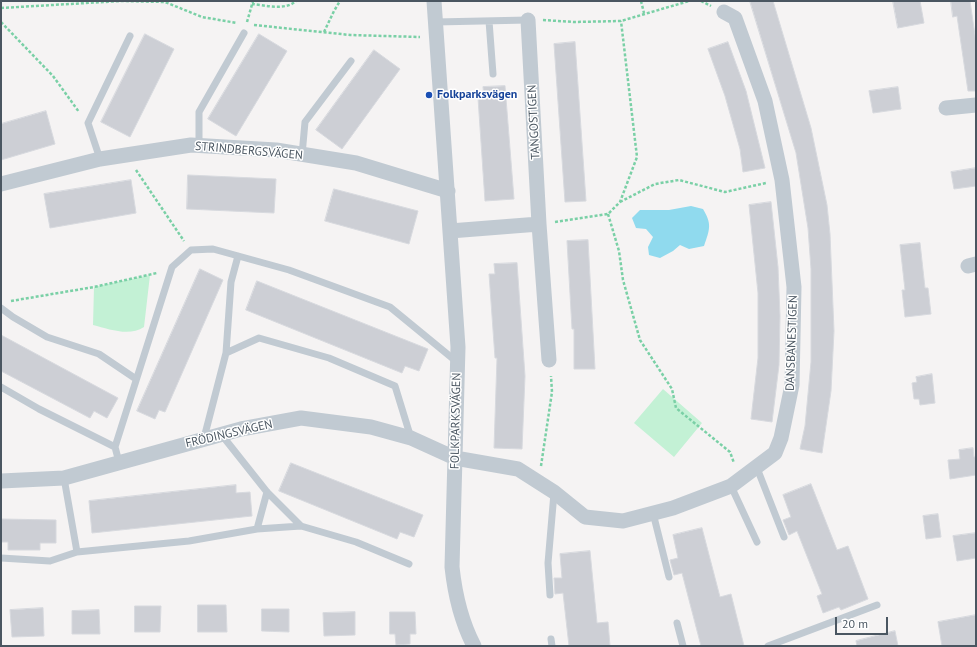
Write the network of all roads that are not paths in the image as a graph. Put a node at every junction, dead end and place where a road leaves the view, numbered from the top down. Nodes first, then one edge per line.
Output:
1 (434, 1) edge
2 (724, 12) dead end
3 (528, 20) joint
4 (489, 21) junction
5 (436, 22) junction
6 (244, 33) dead end
7 (130, 36) dead end
8 (351, 61) dead end
9 (493, 74) dead end
10 (976, 105) edge
11 (946, 108) dead end
12 (199, 146) junction
13 (302, 154) junction
14 (100, 159) junction
15 (1, 184) edge
16 (448, 191) junction
17 (539, 224) junction
18 (450, 231) junction
19 (238, 256) junction
20 (1, 308) edge
21 (226, 353) junction
22 (549, 360) road end
23 (457, 362) junction
24 (136, 379) junction
25 (1, 387) edge
26 (221, 434) junction
27 (411, 438) junction
28 (204, 439) junction
29 (115, 447) junction
30 (455, 458) junction
31 (119, 462) junction
32 (757, 468) junction
33 (64, 478) junction
34 (1, 481) edge
35 (735, 483) junction
36 (267, 492) junction
37 (554, 492) junction
38 (653, 513) junction
39 (300, 526) junction
40 (257, 529) junction
41 (784, 537) dead end
42 (757, 542) dead end
43 (77, 552) junction
44 (1, 558) edge
45 (409, 564) dead end
46 (669, 577) dead end
47 (550, 594) dead end
48 (877, 605) dead end
49 (677, 623) dead end
50 (474, 646) edge
51 (683, 646) edge
52 (768, 646) edge

1 - 5 street, FOLKPARKSVÄGEN
2 - 32 street, DANSBANESTIGEN
3 - 4 lane
3 - 17 street, TANGOSTIGEN
4 - 5 lane
4 - 9 lane
5 - 16 street, FOLKPARKSVÄGEN
6 - 12 lane
7 - 14 lane
8 - 13 lane
10 - 11 street
12 - 13 street, STRINDBERGSVÄGEN
12 - 14 street, STRINDBERGSVÄGEN
13 - 16 street, STRINDBERGSVÄGEN
14 - 15 street, STRINDBERGSVÄGEN
16 - 18 street, FOLKPARKSVÄGEN
17 - 18 street
17 - 22 street, TANGOSTIGEN
18 - 23 street, FOLKPARKSVÄGEN
19 - 21 lane
19 - 23 lane
19 - 24 lane
20 - 24 lane
21 - 27 lane
21 - 28 lane
23 - 30 street, FOLKPARKSVÄGEN
24 - 29 lane
25 - 29 lane
26 - 27 street, FRÖDINGSVÄGEN
26 - 28 street, FRÖDINGSVÄGEN
26 - 36 lane
27 - 30 street, FRÖDINGSVÄGEN
28 - 31 street, FRÖDINGSVÄGEN
29 - 31 lane
30 - 37 street, DANSBANESTIGEN
30 - 50 street, FOLKPARKSVÄGEN
31 - 33 street, FRÖDINGSVÄGEN
32 - 35 street, DANSBANESTIGEN
32 - 41 lane
33 - 34 street, FRÖDINGSVÄGEN
33 - 43 lane
35 - 38 street, DANSBANESTIGEN
35 - 42 lane
36 - 39 lane
36 - 40 lane
37 - 38 street, DANSBANESTIGEN
37 - 47 lane
38 - 46 lane
39 - 40 lane
39 - 45 lane
40 - 43 lane
43 - 44 lane
48 - 52 lane
49 - 51 lane

